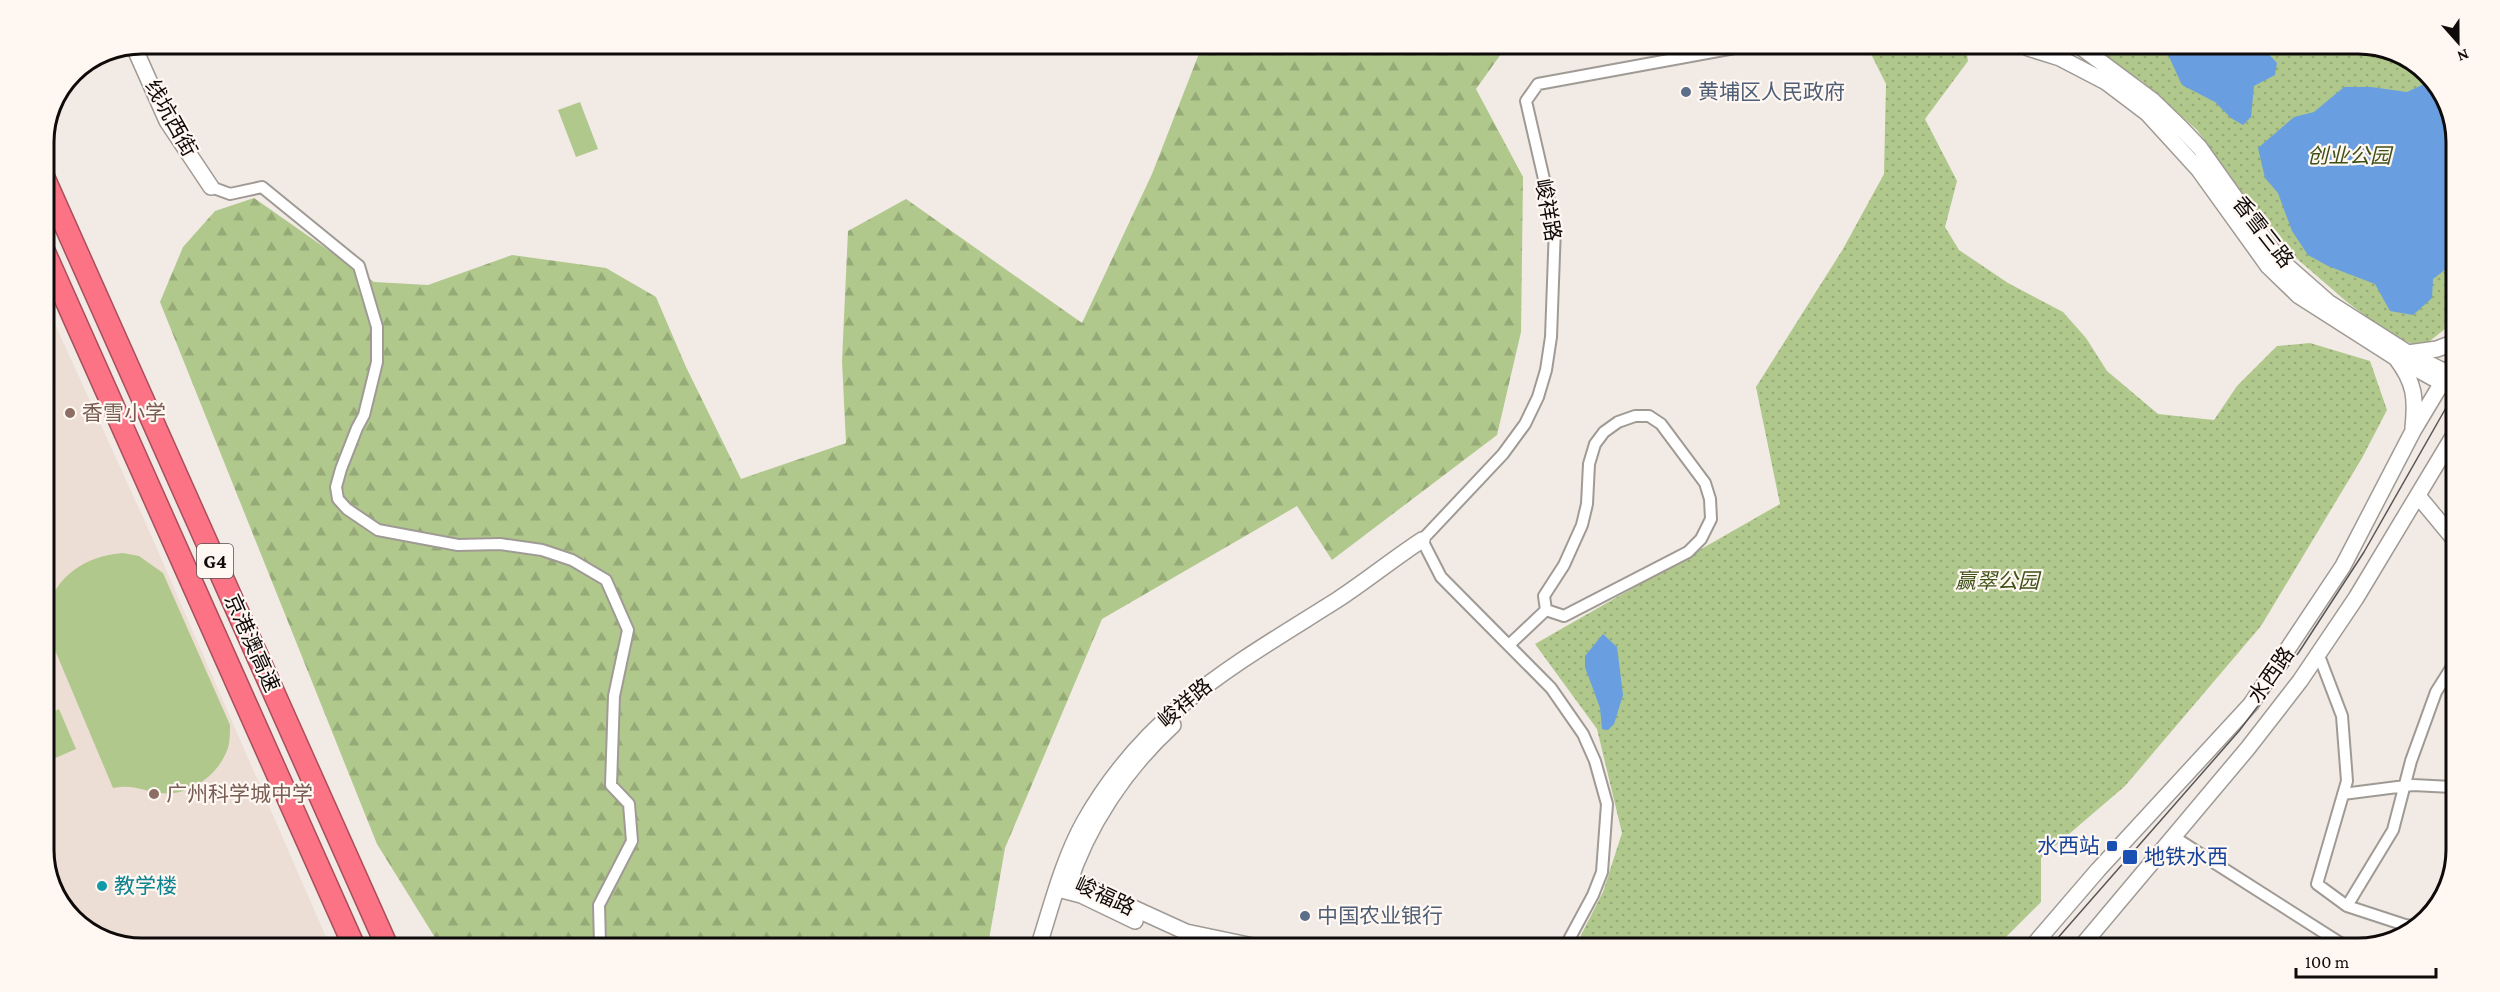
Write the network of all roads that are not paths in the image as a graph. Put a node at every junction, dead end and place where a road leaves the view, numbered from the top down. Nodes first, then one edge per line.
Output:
1 (1702, 54) edge
2 (2047, 54) edge
3 (2089, 54) edge
4 (137, 55) edge
5 (211, 187) joint
6 (54, 200) edge
7 (54, 273) edge
8 (2446, 346) edge
9 (2402, 355) junction
10 (2446, 375) edge
11 (2446, 384) edge
12 (2413, 431) junction
13 (2446, 449) edge
14 (2419, 497) junction
15 (2446, 529) edge
16 (1422, 540) junction
17 (1546, 610) junction
18 (1509, 645) junction
19 (2318, 653) junction
20 (2446, 676) edge
21 (2405, 786) junction
22 (2446, 787) edge
23 (2343, 794) junction
24 (2174, 837) junction
25 (1064, 884) junction
26 (2348, 906) junction
27 (2406, 923) edge
28 (351, 938) edge
29 (383, 938) edge
30 (600, 938) edge
31 (1042, 938) edge
32 (1050, 938) edge
33 (1173, 938) edge
34 (1215, 938) edge
35 (1570, 938) edge
36 (2040, 938) edge
37 (2088, 938) edge
38 (2332, 938) edge

1 - 16 street, 峻祥路
2 - 9 street
3 - 9 street, 香雪三路
4 - 5 street, 线坑西街
5 - 30 street
6 - 29 highway, 京港澳高速 / G4
7 - 28 highway, 京港澳高速 / G4
8 - 9 street
9 - 10 street, 香雪三路
9 - 12 street
11 - 12 street, 水西路
12 - 36 street, 水西路
13 - 14 street, 水西路
14 - 15 street
14 - 19 street, 水西路
16 - 18 street
16 - 25 street, 峻祥路
17 - 17 street
17 - 18 street
18 - 35 street
19 - 23 street
19 - 24 street, 水西路
20 - 21 street
21 - 22 street
21 - 23 street
21 - 26 street
23 - 26 street
24 - 37 street, 水西路
24 - 38 street
25 - 31 street, 峻祥路
25 - 32 street, 峻祥路
25 - 33 street, 峻福路
25 - 34 street, 峻福路
26 - 27 street

